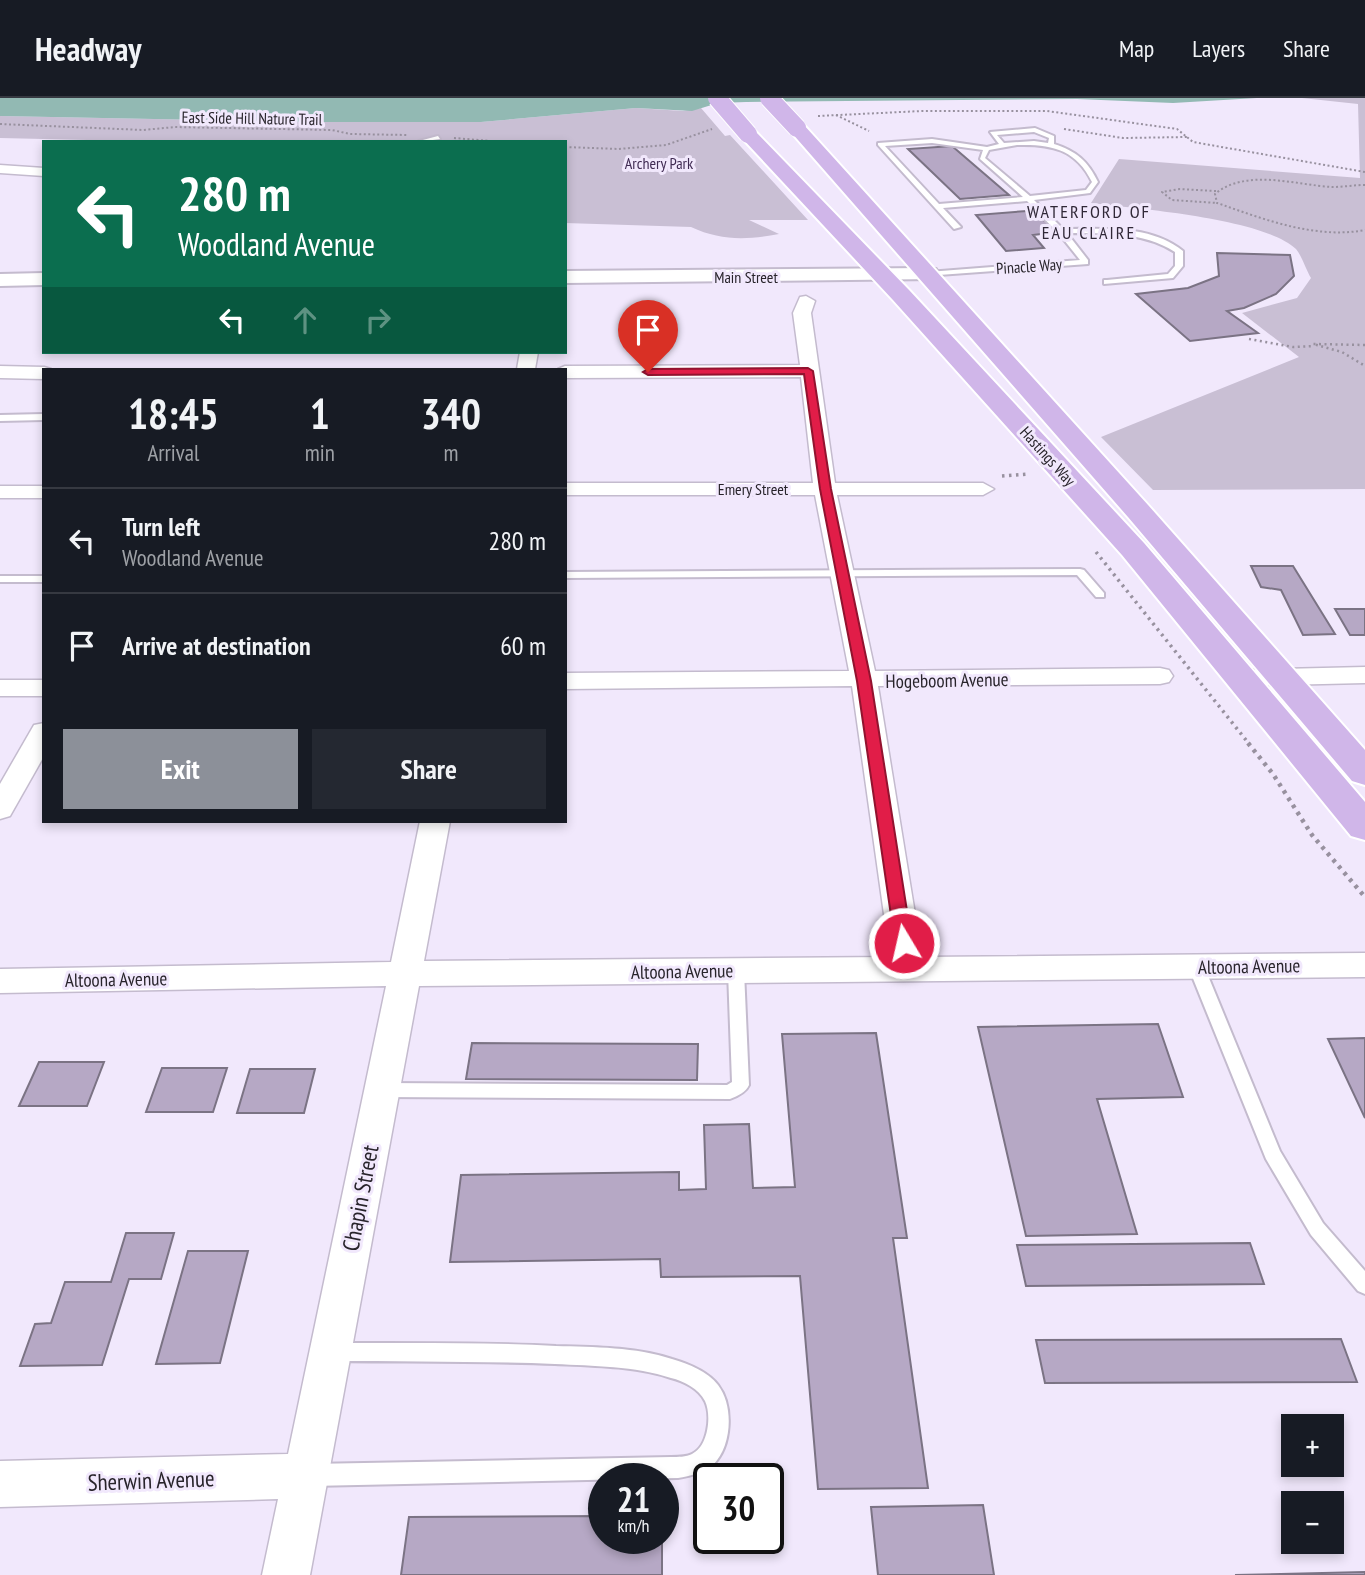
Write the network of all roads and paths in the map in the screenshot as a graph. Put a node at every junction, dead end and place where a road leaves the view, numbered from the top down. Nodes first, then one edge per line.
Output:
1 (717, 98) edge
2 (769, 98) edge
3 (803, 123) junction
4 (0, 124) edge
5 (719, 126) dead end
6 (1035, 130) junction
7 (1187, 137) junction
8 (438, 138) junction
9 (430, 140) edge
10 (470, 140) edge
11 (1002, 144) junction
12 (1051, 145) junction
13 (567, 147) edge
14 (987, 149) junction
15 (0, 169) edge
16 (42, 172) edge
17 (1365, 172) edge
18 (1365, 185) edge
19 (1216, 191) junction
20 (1027, 198) junction
21 (1217, 203) junction
22 (938, 206) junction
23 (957, 227) dead end
24 (1365, 230) edge
25 (1062, 232) junction
26 (928, 274) junction
27 (881, 276) junction
28 (567, 277) edge
29 (42, 279) edge
30 (0, 280) edge
31 (1107, 282) dead end
32 (806, 301) dead end
33 (1249, 339) dead end
34 (1365, 345) edge
35 (1315, 346) junction
36 (1365, 366) edge
37 (808, 371) junction
38 (0, 372) edge
39 (567, 372) edge
40 (42, 373) edge
41 (42, 417) edge
42 (0, 418) edge
43 (1023, 467) dead end
44 (1034, 480) dead end
45 (567, 489) edge
46 (825, 489) junction
47 (983, 489) dead end
48 (0, 492) edge
49 (42, 492) edge
50 (1094, 550) dead end
51 (567, 575) edge
52 (843, 576) junction
53 (0, 579) edge
54 (42, 579) edge
55 (1100, 595) dead end
56 (1365, 675) edge
57 (1160, 676) dead end
58 (1278, 676) junction
59 (1240, 678) junction
60 (567, 681) edge
61 (864, 681) junction
62 (0, 688) edge
63 (42, 688) edge
64 (42, 735) edge
65 (1365, 773) edge
66 (0, 809) edge
67 (435, 823) edge
68 (1365, 827) edge
69 (1365, 897) edge
70 (1365, 965) edge
71 (1196, 967) junction
72 (908, 969) junction
73 (736, 971) junction
74 (405, 974) junction
75 (0, 981) edge
76 (382, 1090) junction
77 (1365, 1285) edge
78 (328, 1352) junction
79 (303, 1476) junction
80 (0, 1484) edge
81 (286, 1575) edge

1 - 27 main road, Hastings Way, bridge
2 - 3 main road, Hastings Way, bridge
3 - 7 path
3 - 26 main road, Hastings Way
4 - 8 path, East Side Hill Nature Trail
5 - 13 path
6 - 7 path
6 - 11 lane
6 - 12 lane
7 - 17 path
8 - 9 lane
8 - 10 path, East Side Hill Nature Trail
11 - 12 lane
11 - 14 lane
12 - 20 lane
14 - 20 lane, Pinacle Way
14 - 22 lane
15 - 16 street
18 - 19 path
19 - 21 path
19 - 21 path
20 - 22 lane
20 - 25 lane, Pinacle Way
21 - 24 path
22 - 23 lane
25 - 26 lane, Pinacle Way
25 - 31 lane
26 - 27 street, Main Street
26 - 58 main road, Hastings Way
27 - 28 street, Main Street
27 - 59 main road, Hastings Way
29 - 30 street
32 - 37 street
33 - 35 path
34 - 35 path
35 - 36 path
37 - 39 street
37 - 46 street
38 - 40 street
41 - 42 lane
43 - 44 path
45 - 46 street, Emery Street
46 - 47 street, Emery Street
46 - 52 street
48 - 49 street
50 - 69 path
51 - 52 lane
52 - 55 lane
52 - 61 street
53 - 54 lane
56 - 58 street
57 - 61 street, Hogeboom Avenue
58 - 59 street
58 - 65 main road, Hastings Way
59 - 68 main road, Hastings Way
60 - 61 street, Hogeboom Avenue
61 - 72 street
62 - 63 street
64 - 66 street
67 - 74 street, Chapin Street
70 - 71 street, Altoona Avenue
71 - 72 street, Altoona Avenue
71 - 77 lane
72 - 73 street, Altoona Avenue
73 - 74 street, Altoona Avenue
73 - 76 lane
74 - 75 street, Altoona Avenue
74 - 76 street, Chapin Street
76 - 78 street, Chapin Street
78 - 79 street, Chapin Street
78 - 79 lane
79 - 80 street, Sherwin Avenue
79 - 81 street, Chapin Street

